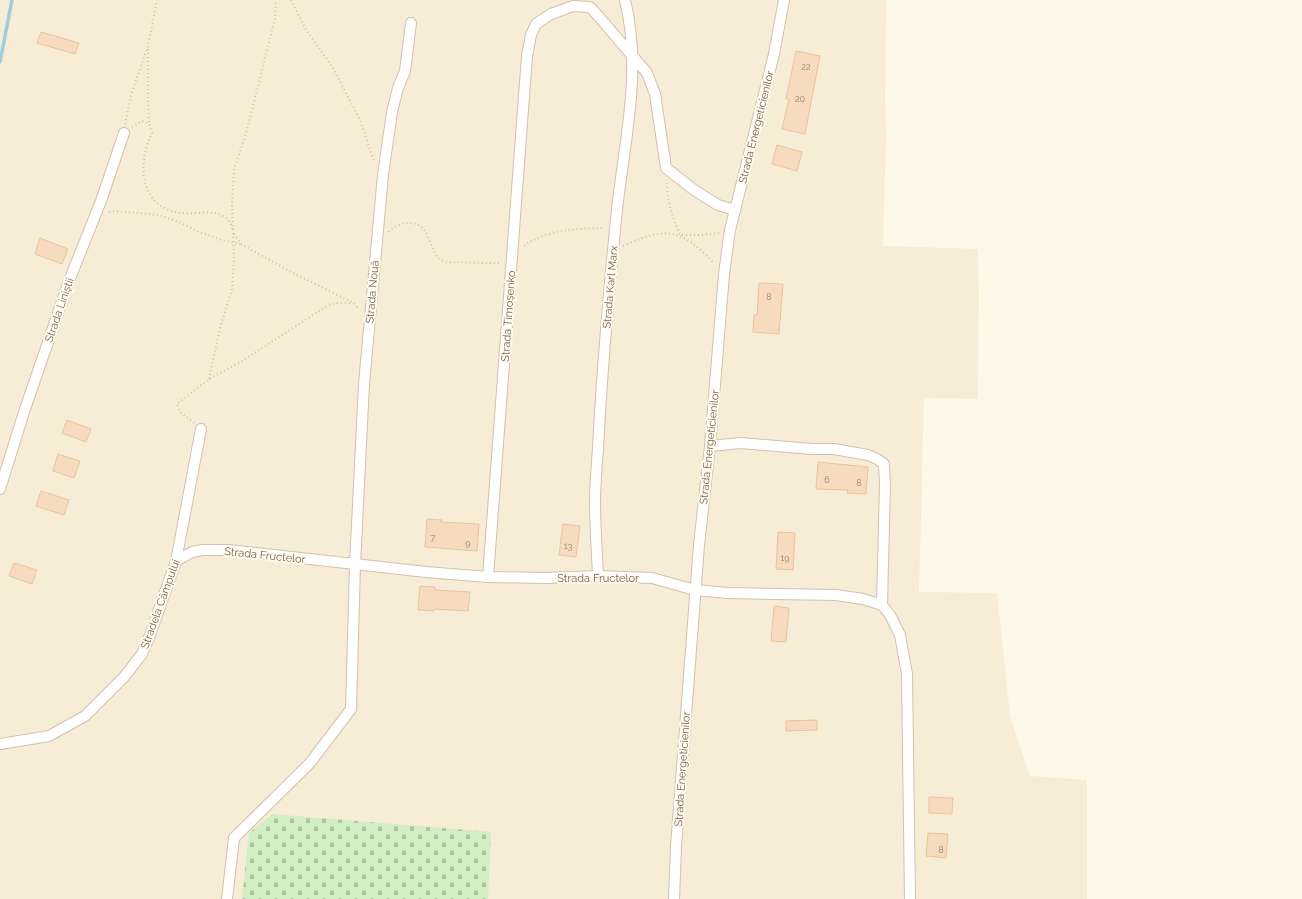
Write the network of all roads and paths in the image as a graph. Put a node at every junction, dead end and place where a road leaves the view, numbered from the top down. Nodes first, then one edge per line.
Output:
1 (157, 0) edge
2 (276, 0) edge
3 (291, 0) edge
4 (625, 0) edge
5 (784, 0) edge
6 (411, 23) dead end
7 (148, 46) junction
8 (632, 55) junction
9 (149, 124) junction
10 (124, 133) junction
11 (374, 163) dead end
12 (666, 168) junction
13 (735, 210) junction
14 (96, 215) junction
15 (615, 228) junction
16 (730, 230) junction
17 (234, 234) junction
18 (388, 234) dead end
19 (680, 235) junction
20 (233, 243) junction
21 (241, 244) junction
22 (512, 255) junction
23 (612, 258) junction
24 (724, 274) junction
25 (354, 303) junction
26 (370, 320) junction
27 (209, 379) junction
28 (201, 429) joint
29 (710, 446) junction
30 (0, 489) edge
31 (176, 561) junction
32 (355, 565) junction
33 (598, 576) junction
34 (488, 577) junction
35 (695, 590) junction
36 (882, 605) junction
37 (0, 744) edge
38 (228, 899) edge
39 (674, 899) edge
40 (910, 899) edge

1 - 7 path
2 - 17 path
3 - 11 path
4 - 8 street, Strada Karl Marx
5 - 13 street, Strada Energeticienilor
6 - 26 street, Strada Nouă
7 - 9 path
7 - 10 path
8 - 12 street
8 - 15 street, Strada Karl Marx
8 - 22 street, Strada Timoșenko
9 - 10 path
9 - 17 path
10 - 14 street, Strada Liniștii
12 - 13 street
12 - 19 path
13 - 16 street, Strada Energeticienilor
14 - 20 path
14 - 30 street, Strada Liniștii
15 - 22 path
15 - 23 street, Strada Karl Marx
16 - 19 path
16 - 24 street, Strada Energeticienilor
17 - 20 path
17 - 21 path
18 - 22 path
19 - 23 path
19 - 24 path
20 - 21 path
20 - 27 path
21 - 25 path
22 - 34 street, Strada Timoșenko
23 - 33 street, Strada Karl Marx
24 - 29 street, Strada Energeticienilor
25 - 26 path
25 - 27 path
26 - 32 street, Strada Nouă
27 - 28 path
28 - 31 street, Stradela Câmpului
29 - 35 street, Strada Energeticienilor
29 - 36 street
31 - 32 street, Strada Fructelor
31 - 37 street, Stradela Câmpului
32 - 34 street, Strada Fructelor
32 - 38 street
33 - 34 street, Strada Fructelor
33 - 35 street, Strada Fructelor
35 - 36 street, Strada Fructelor
35 - 39 street, Strada Energeticienilor
36 - 40 street

